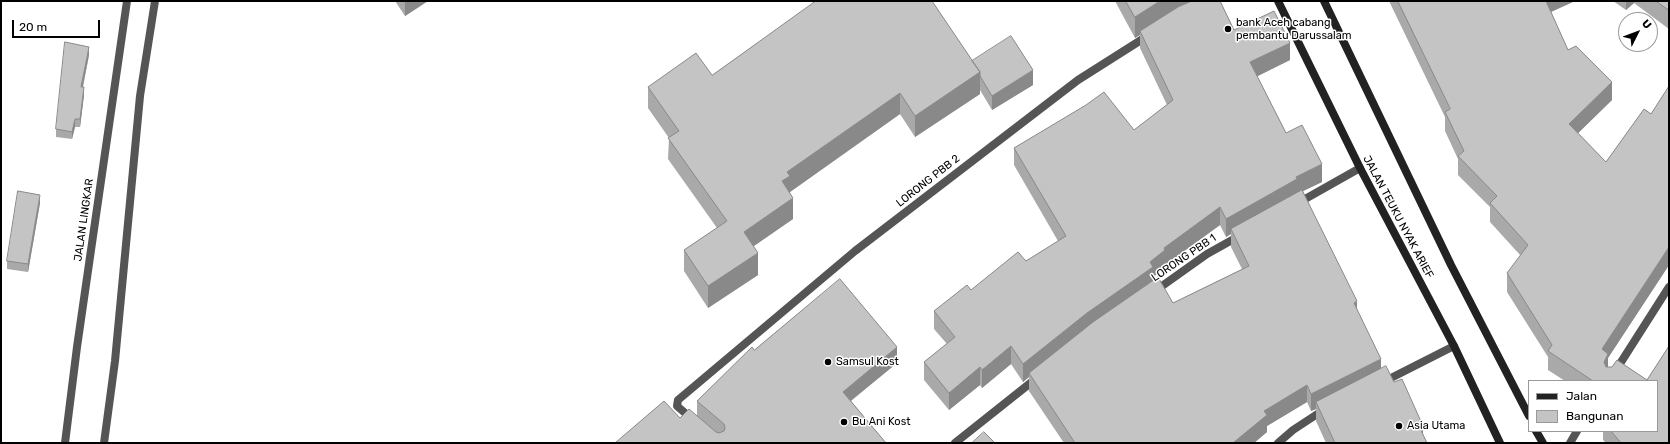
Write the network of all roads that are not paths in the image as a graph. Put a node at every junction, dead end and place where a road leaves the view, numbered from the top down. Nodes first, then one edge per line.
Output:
1 (127, 1) edge
2 (155, 1) edge
3 (1278, 1) edge
4 (1324, 1) edge
5 (1155, 32) edge
6 (1360, 168) junction
7 (1290, 207) edge
8 (1248, 230) edge
9 (1669, 287) edge
10 (1150, 294) edge
11 (1454, 346) junction
12 (1047, 370) edge
13 (1610, 380) edge
14 (1378, 384) edge
15 (1336, 404) edge
16 (1528, 414) edge
17 (697, 424) edge
18 (1537, 432) edge
19 (1576, 432) edge
20 (64, 443) edge
21 (104, 443) edge
22 (955, 443) edge
23 (1278, 443) edge
24 (1500, 443) edge
25 (1543, 443) edge
26 (1570, 443) edge

1 - 20 street, JALAN LINGKAR
2 - 21 street
3 - 6 main road, JALAN TEUKU NYAK ARIEF
4 - 16 main road
5 - 17 street, LORONG PBB 2
6 - 7 street
6 - 11 main road, JALAN TEUKU NYAK ARIEF
8 - 10 street, LORONG PBB 1
9 - 13 street
11 - 14 street
11 - 24 main road, JALAN TEUKU NYAK ARIEF
12 - 22 street
15 - 23 street
18 - 25 main road
19 - 26 street

